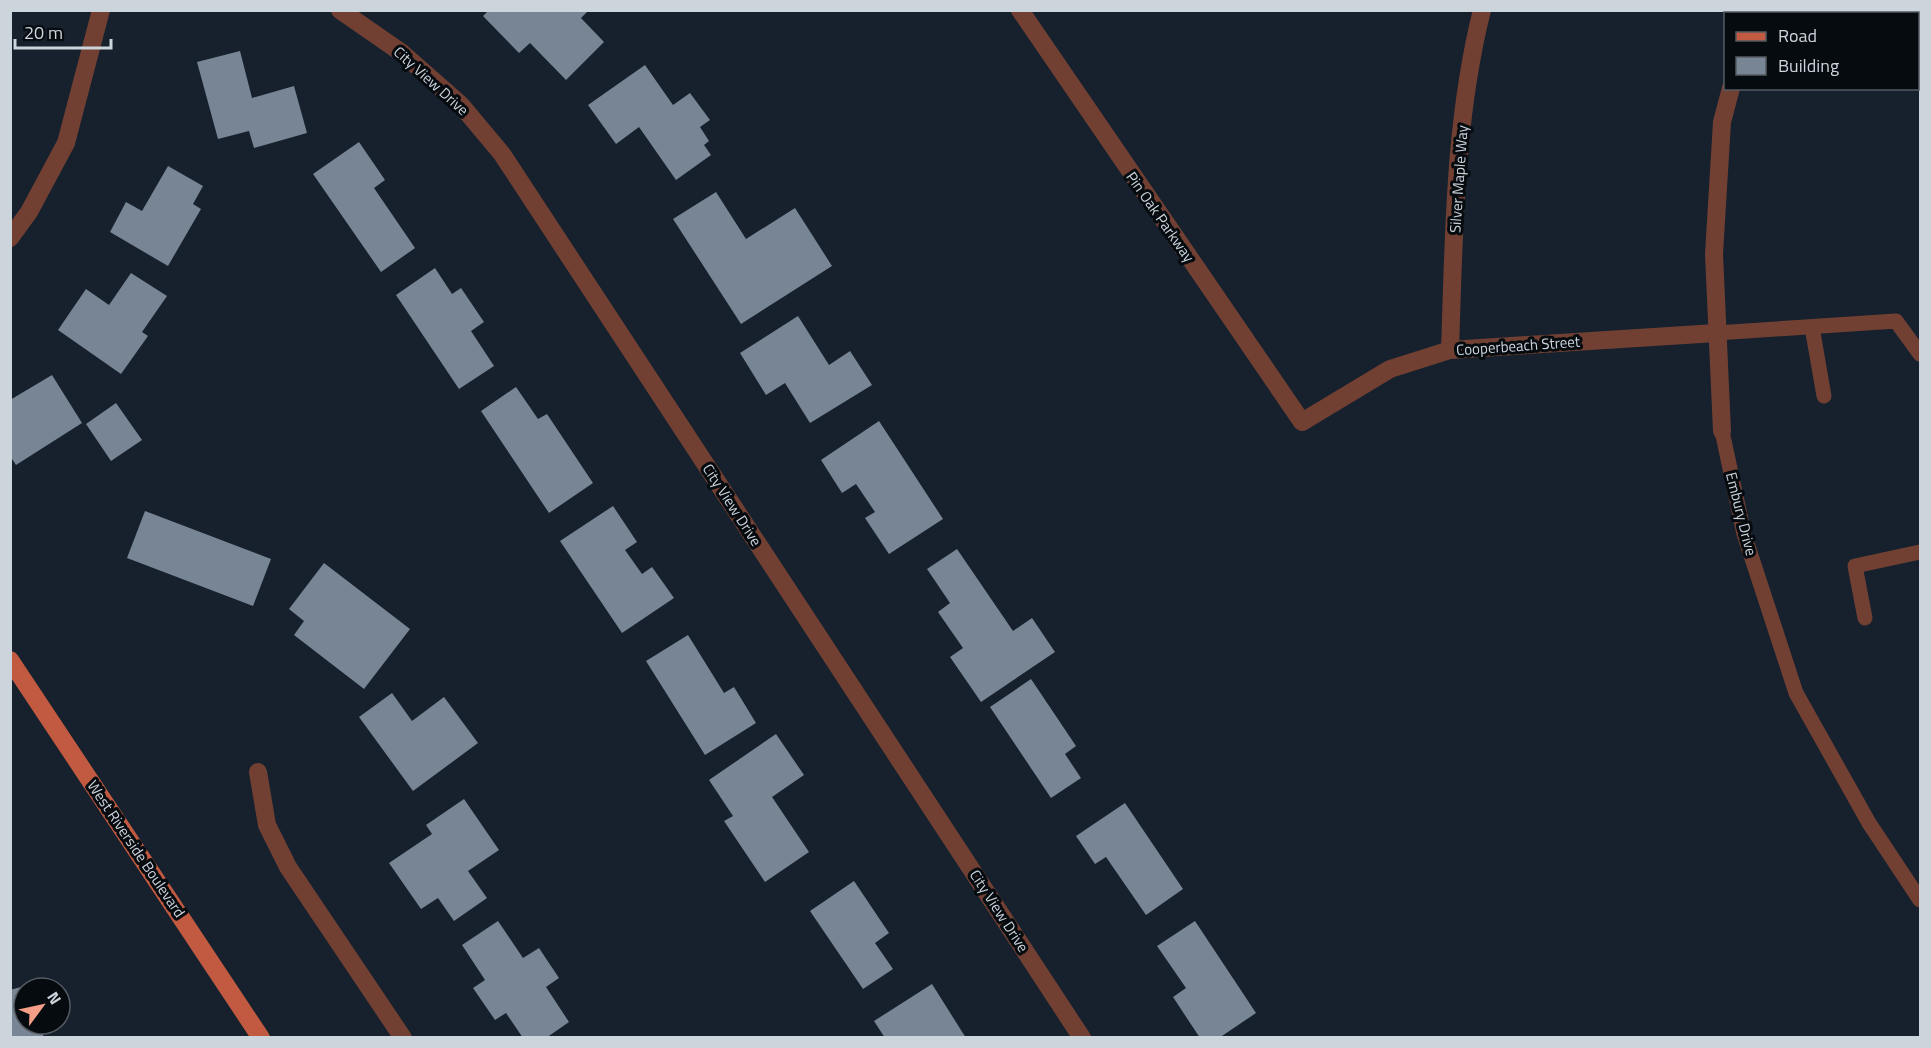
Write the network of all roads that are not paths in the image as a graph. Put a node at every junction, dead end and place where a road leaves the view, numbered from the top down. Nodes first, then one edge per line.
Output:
1 (101, 10) edge
2 (340, 10) edge
3 (1020, 10) edge
4 (1482, 10) edge
5 (1730, 90) edge
6 (10, 238) edge
7 (1812, 327) junction
8 (1716, 333) junction
9 (1450, 350) junction
10 (1920, 354) edge
11 (1824, 396) dead end
12 (1302, 422) joint
13 (1722, 431) joint
14 (1920, 552) edge
15 (1865, 618) dead end
16 (10, 660) edge
17 (258, 772) dead end
18 (1920, 900) edge
19 (261, 1038) edge
20 (403, 1038) edge
21 (1082, 1038) edge

1 - 6 street
2 - 21 street, City View Drive
3 - 12 street, Pin Oak Parkway
4 - 9 street, Silver Maple Way
5 - 8 street, Embury Drive
7 - 8 lane
7 - 10 lane
7 - 11 lane
8 - 9 street, Cooperbeach Street
8 - 13 street, Embury Drive
9 - 12 street, Cooperbeach Street
13 - 18 lane, Embury Drive
14 - 15 lane
16 - 19 main road, West Riverside Boulevard
17 - 20 street

